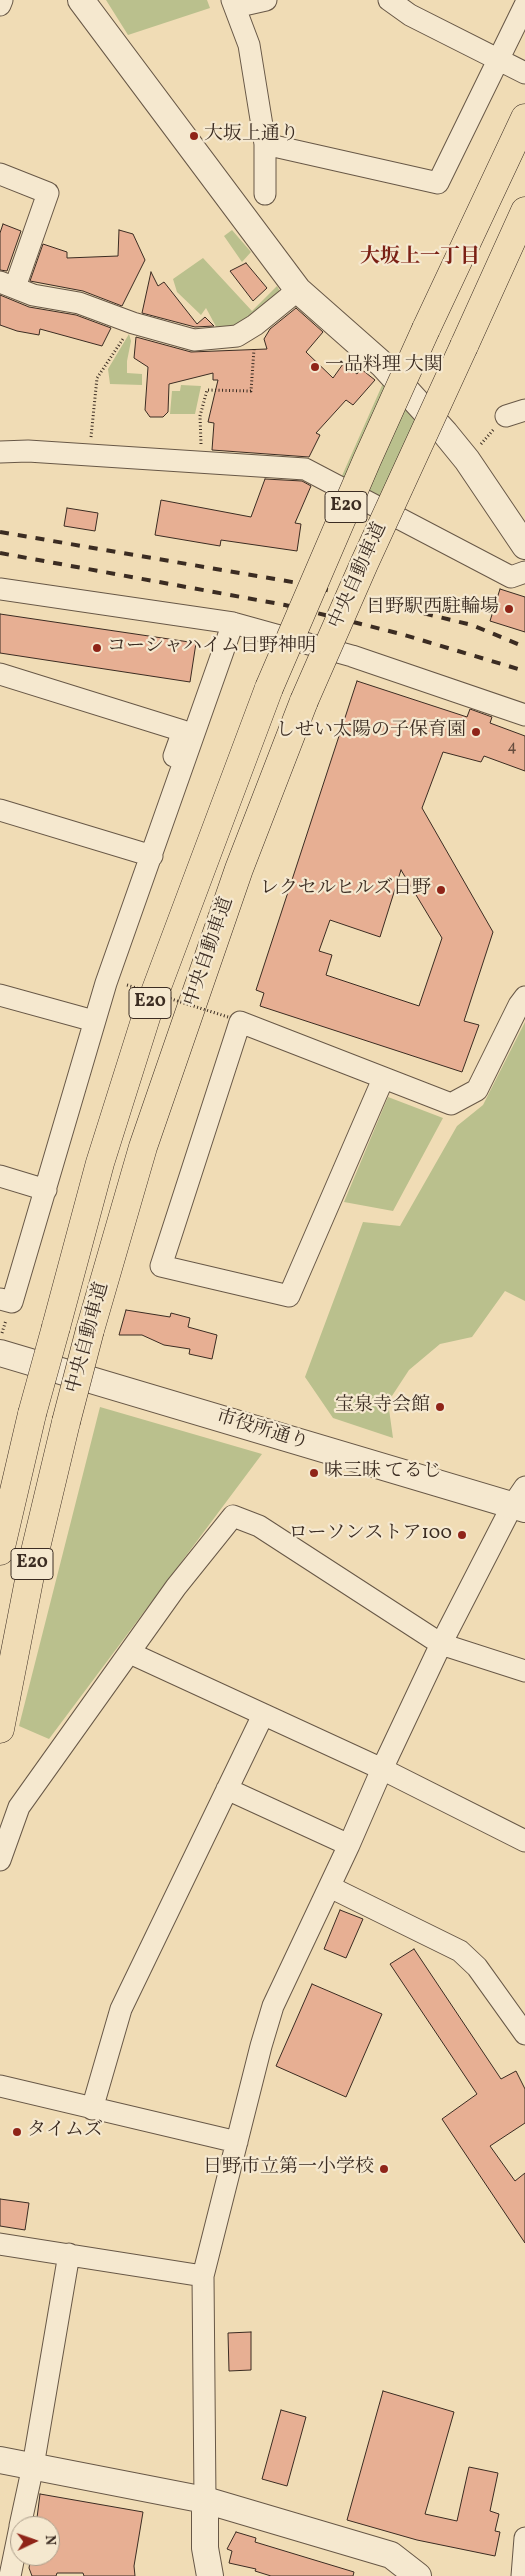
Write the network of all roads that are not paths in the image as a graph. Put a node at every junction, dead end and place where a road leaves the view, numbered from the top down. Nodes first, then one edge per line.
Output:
1 (2, 0) edge
2 (81, 0) edge
3 (266, 0) edge
4 (389, 0) edge
5 (233, 4) edge
6 (0, 5) edge
7 (525, 5) edge
8 (499, 60) junction
9 (525, 73) edge
10 (525, 118) edge
11 (265, 144) junction
12 (0, 174) edge
13 (265, 194) dead end
14 (525, 211) edge
15 (8, 284) edge
16 (298, 290) junction
17 (0, 452) edge
18 (525, 546) edge
19 (525, 572) edge
20 (0, 589) edge
21 (234, 623) junction
22 (0, 674) edge
23 (525, 714) edge
24 (0, 810) edge
25 (152, 856) junction
26 (0, 995) edge
27 (525, 997) edge
28 (94, 1020) junction
29 (383, 1079) junction
30 (0, 1176) edge
31 (46, 1190) junction
32 (0, 1299) edge
33 (0, 1353) edge
34 (521, 1501) edge
35 (0, 1551) edge
36 (440, 1644) junction
37 (130, 1653) junction
38 (525, 1671) edge
39 (263, 1716) junction
40 (2, 1718) edge
41 (382, 1768) junction
42 (227, 1789) junction
43 (525, 1841) edge
44 (349, 1845) junction
45 (0, 1860) edge
46 (330, 1887) junction
47 (525, 2034) edge
48 (0, 2086) edge
49 (92, 2109) junction
50 (237, 2142) junction
51 (0, 2244) edge
52 (69, 2254) junction
53 (203, 2276) junction
54 (0, 2460) edge
55 (33, 2466) junction
56 (205, 2500) junction
57 (22, 2516) edge
58 (525, 2538) edge
59 (210, 2576) edge
60 (418, 2576) edge
61 (522, 2576) edge

1 - 6 street
2 - 16 street
3 - 5 street
4 - 8 street
5 - 11 street
7 - 8 street
8 - 9 street
8 - 11 street
10 - 35 highway, 中央自動車道 / E20, bridge
11 - 13 street
12 - 15 street
14 - 40 highway, 中央自動車道 / E20, bridge
15 - 16 street
16 - 18 street
17 - 19 street
20 - 21 street
21 - 23 street
21 - 25 street
22 - 25 street
24 - 25 street
25 - 28 street
26 - 28 street
27 - 29 street
28 - 31 street
29 - 29 street
30 - 31 street
31 - 32 street
33 - 34 street, 市役所通り
34 - 36 street
36 - 37 street
36 - 38 street
36 - 41 street
37 - 39 street
37 - 45 street
39 - 41 street
39 - 42 street
41 - 43 street
41 - 44 street
42 - 44 street
42 - 49 street
44 - 46 street
46 - 47 street
46 - 50 street
48 - 49 street
49 - 50 street
50 - 53 street
51 - 52 street
52 - 53 street
52 - 55 street
53 - 56 street
54 - 55 street
55 - 56 street
55 - 57 street
56 - 59 street
56 - 60 street
58 - 61 street

